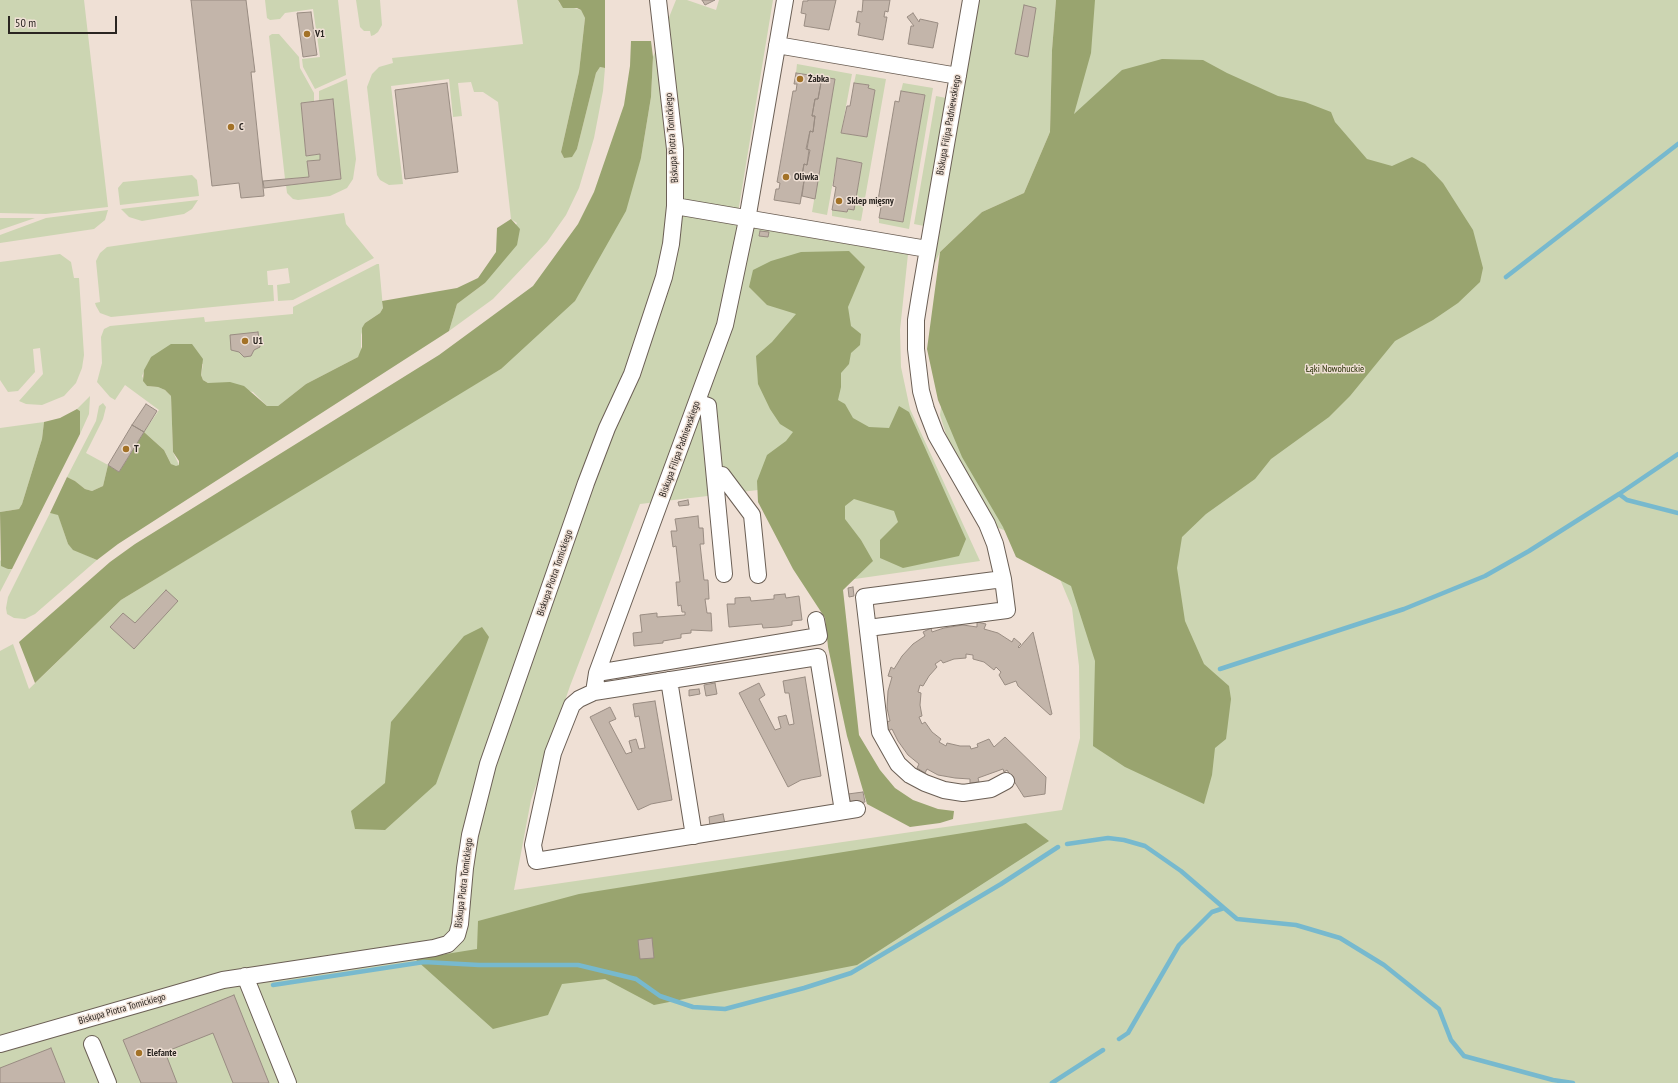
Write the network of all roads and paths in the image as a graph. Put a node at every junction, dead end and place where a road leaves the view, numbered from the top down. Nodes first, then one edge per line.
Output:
1 (658, 0) edge
2 (785, 0) edge
3 (971, 0) edge
4 (777, 45) junction
5 (958, 76) junction
6 (675, 206) junction
7 (747, 220) junction
8 (927, 249) junction
9 (697, 402) junction
10 (715, 476) junction
11 (724, 574) dead end
12 (758, 575) dead end
13 (1003, 579) junction
14 (816, 620) dead end
15 (868, 628) junction
16 (597, 673) junction
17 (669, 680) junction
18 (594, 692) junction
19 (1006, 781) dead end
20 (694, 836) junction
21 (245, 976) junction
22 (0, 1044) edge
23 (92, 1044) dead end
24 (108, 1083) edge
25 (288, 1083) edge

1 - 6 street, Biskupa Piotra Tomickiego
2 - 4 street, Biskupa Filipa Padniewskiego
3 - 5 street, Biskupa Filipa Padniewskiego
4 - 5 street
4 - 7 street, Biskupa Filipa Padniewskiego
5 - 8 street, Biskupa Filipa Padniewskiego
6 - 7 street
6 - 21 street, Biskupa Piotra Tomickiego
7 - 8 street
7 - 9 street, Biskupa Filipa Padniewskiego
8 - 13 street, Biskupa Filipa Padniewskiego
9 - 10 street
9 - 16 street, Biskupa Filipa Padniewskiego
10 - 11 street
10 - 12 street
13 - 15 street
13 - 15 street, Biskupa Filipa Padniewskiego
14 - 16 street
15 - 19 street
16 - 18 street, Biskupa Filipa Padniewskiego
17 - 18 street
17 - 20 street
17 - 20 street
18 - 20 street
21 - 22 street, Biskupa Piotra Tomickiego
21 - 25 street
23 - 24 street

